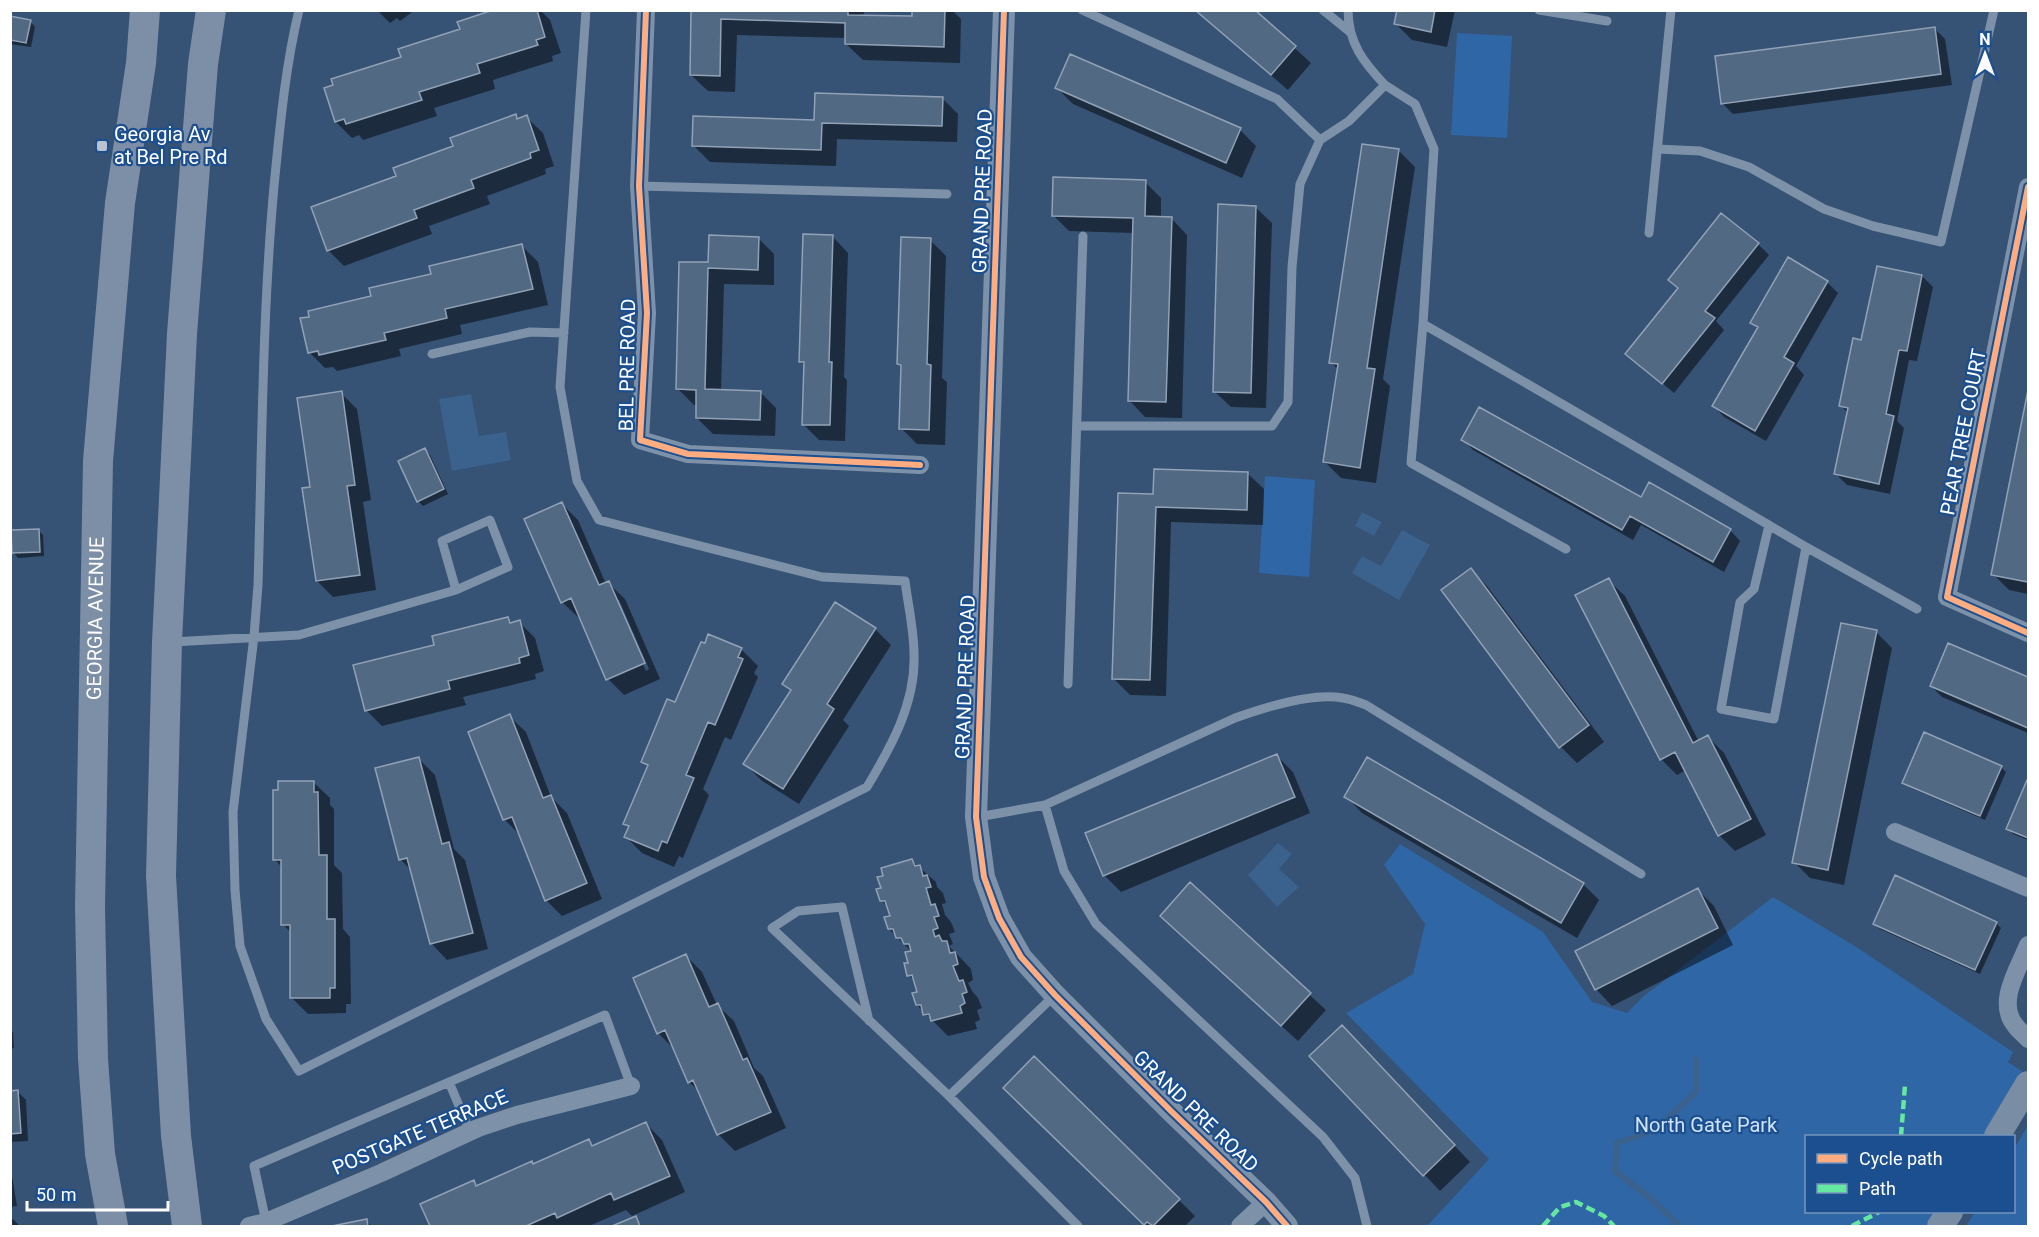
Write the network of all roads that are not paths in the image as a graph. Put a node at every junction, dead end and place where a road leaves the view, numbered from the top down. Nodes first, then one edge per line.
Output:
1 (130, 10) edge
2 (146, 10) edge
3 (211, 10) edge
4 (217, 10) edge
5 (299, 10) edge
6 (586, 10) edge
7 (646, 10) edge
8 (1004, 10) edge
9 (1082, 10) edge
10 (1323, 10) edge
11 (1348, 10) edge
12 (1539, 10) edge
13 (1671, 10) edge
14 (1994, 10) edge
15 (1607, 21) dead end
16 (1350, 32) junction
17 (205, 54) junction
18 (141, 63) junction
19 (1385, 86) junction
20 (1320, 140) junction
21 (1657, 149) junction
22 (639, 186) junction
23 (2028, 187) edge
24 (947, 194) dead end
25 (1649, 233) dead end
26 (1083, 236) dead end
27 (1423, 324) junction
28 (564, 333) junction
29 (432, 354) dead end
30 (1077, 426) junction
31 (920, 465) dead end
32 (1769, 525) junction
33 (1566, 549) dead end
34 (1805, 549) junction
35 (456, 590) junction
36 (1917, 609) dead end
37 (2028, 633) edge
38 (254, 636) junction
39 (167, 642) junction
40 (1068, 684) dead end
41 (1045, 805) junction
42 (976, 817) junction
43 (1895, 832) dead end
44 (1641, 874) dead end
45 (2028, 888) edge
46 (2028, 945) edge
47 (1055, 995) junction
48 (869, 1021) junction
49 (2028, 1039) edge
50 (449, 1082) junction
51 (2028, 1084) edge
52 (631, 1086) joint
53 (949, 1096) junction
54 (470, 1132) junction
55 (1998, 1135) edge
56 (1266, 1202) junction
57 (1949, 1213) edge
58 (260, 1225) edge
59 (113, 1227) edge
60 (187, 1227) edge
61 (1078, 1227) edge
62 (1240, 1227) edge
63 (1287, 1227) edge
64 (1367, 1227) edge
65 (1940, 1227) edge

1 - 18 main road
2 - 18 main road, GEORGIA AVENUE
3 - 17 main road
4 - 17 main road
5 - 38 lane
6 - 28 lane
7 - 22 street, BEL PRE ROAD
8 - 42 street, GRAND PRE ROAD
9 - 20 lane
10 - 16 lane
11 - 16 lane
12 - 15 lane
13 - 21 lane
14 - 21 lane
16 - 19 lane
17 - 39 main road
18 - 59 main road, GEORGIA AVENUE
19 - 20 lane
19 - 27 lane
20 - 30 lane
21 - 25 lane
22 - 24 lane
22 - 31 street, BEL PRE ROAD
23 - 37 street, PEAR TREE COURT
26 - 30 lane
27 - 32 lane
27 - 33 lane
28 - 29 lane
28 - 38 lane
30 - 40 lane
32 - 34 lane
32 - 34 lane
34 - 36 lane
35 - 35 lane
35 - 38 lane
38 - 39 lane
39 - 60 main road
41 - 42 lane
41 - 44 lane
41 - 64 lane
42 - 47 street, GRAND PRE ROAD
43 - 45 street
46 - 49 street
47 - 53 lane
47 - 56 street, GRAND PRE ROAD
48 - 48 lane
48 - 53 lane
50 - 52 lane
50 - 54 lane
50 - 58 lane
51 - 55 main road
52 - 54 street, POSTGATE TERRACE
53 - 61 lane
54 - 58 street, POSTGATE TERRACE
56 - 62 street
56 - 63 street, GRAND PRE ROAD
57 - 65 main road

